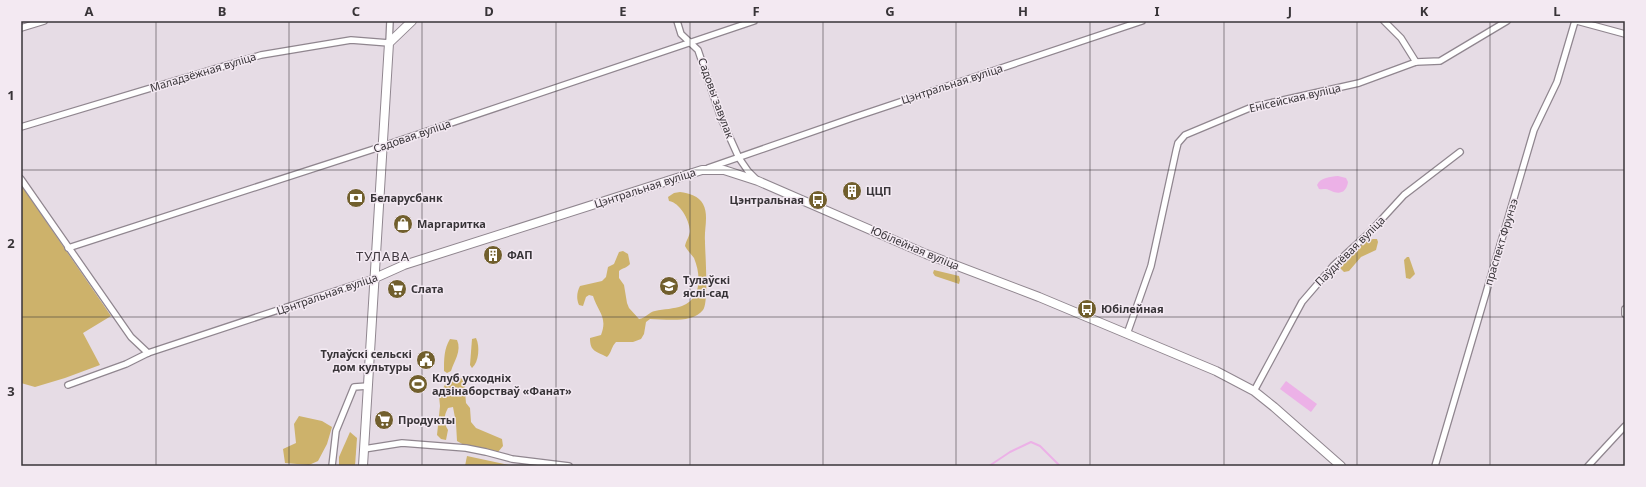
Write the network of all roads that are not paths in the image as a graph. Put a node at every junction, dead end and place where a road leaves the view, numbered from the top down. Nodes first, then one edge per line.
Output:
1 (44, 21) edge
2 (390, 21) edge
3 (412, 21) edge
4 (677, 21) edge
5 (754, 21) edge
6 (1142, 21) edge
7 (1384, 21) edge
8 (1507, 21) edge
9 (1576, 21) edge
10 (21, 28) edge
11 (1625, 34) edge
12 (688, 42) junction
13 (389, 43) junction
14 (1416, 62) junction
15 (21, 127) edge
16 (383, 146) junction
17 (1460, 152) dead end
18 (739, 158) junction
19 (702, 170) junction
20 (21, 179) edge
21 (758, 180) junction
22 (68, 248) junction
23 (375, 278) junction
24 (1625, 309) edge
25 (1625, 314) edge
26 (1127, 334) junction
27 (148, 353) junction
28 (68, 385) dead end
29 (368, 386) junction
30 (1254, 391) junction
31 (1625, 426) edge
32 (364, 449) junction
33 (332, 466) edge
34 (363, 466) edge
35 (569, 466) edge
36 (1341, 466) edge
37 (1435, 466) edge
38 (1588, 466) edge

1 - 10 street
2 - 13 street
3 - 13 main road
4 - 12 street, Садовы завулак
5 - 12 street, Садовая вуліца
6 - 18 street, Цэнтральная вуліца
7 - 14 street
8 - 14 street, Енісейская вуліца
9 - 11 street
9 - 37 street, праспект Фрунзэ
12 - 16 street, Садовая вуліца
12 - 18 street, Садовы завулак
13 - 15 street, Маладзёжная вуліца
13 - 16 main road
14 - 26 street, Енісейская вуліца
16 - 22 street, Садовая вуліца
16 - 23 main road
17 - 30 street, Паўднёвая вуліца
18 - 19 street, Цэнтральная вуліца
18 - 21 street, Садовы завулак
19 - 21 main road, Юбілейная вуліца
19 - 23 main road, Цэнтральная вуліца
20 - 22 street
21 - 26 main road, Юбілейная вуліца
22 - 27 street
23 - 27 street, Цэнтральная вуліца
23 - 29 main road
24 - 25 street
26 - 30 main road, Юбілейная вуліца
27 - 28 street, Цэнтральная вуліца
29 - 32 main road
29 - 33 street
30 - 36 main road, Юбілейная вуліца
31 - 38 street
32 - 34 main road
32 - 35 street

